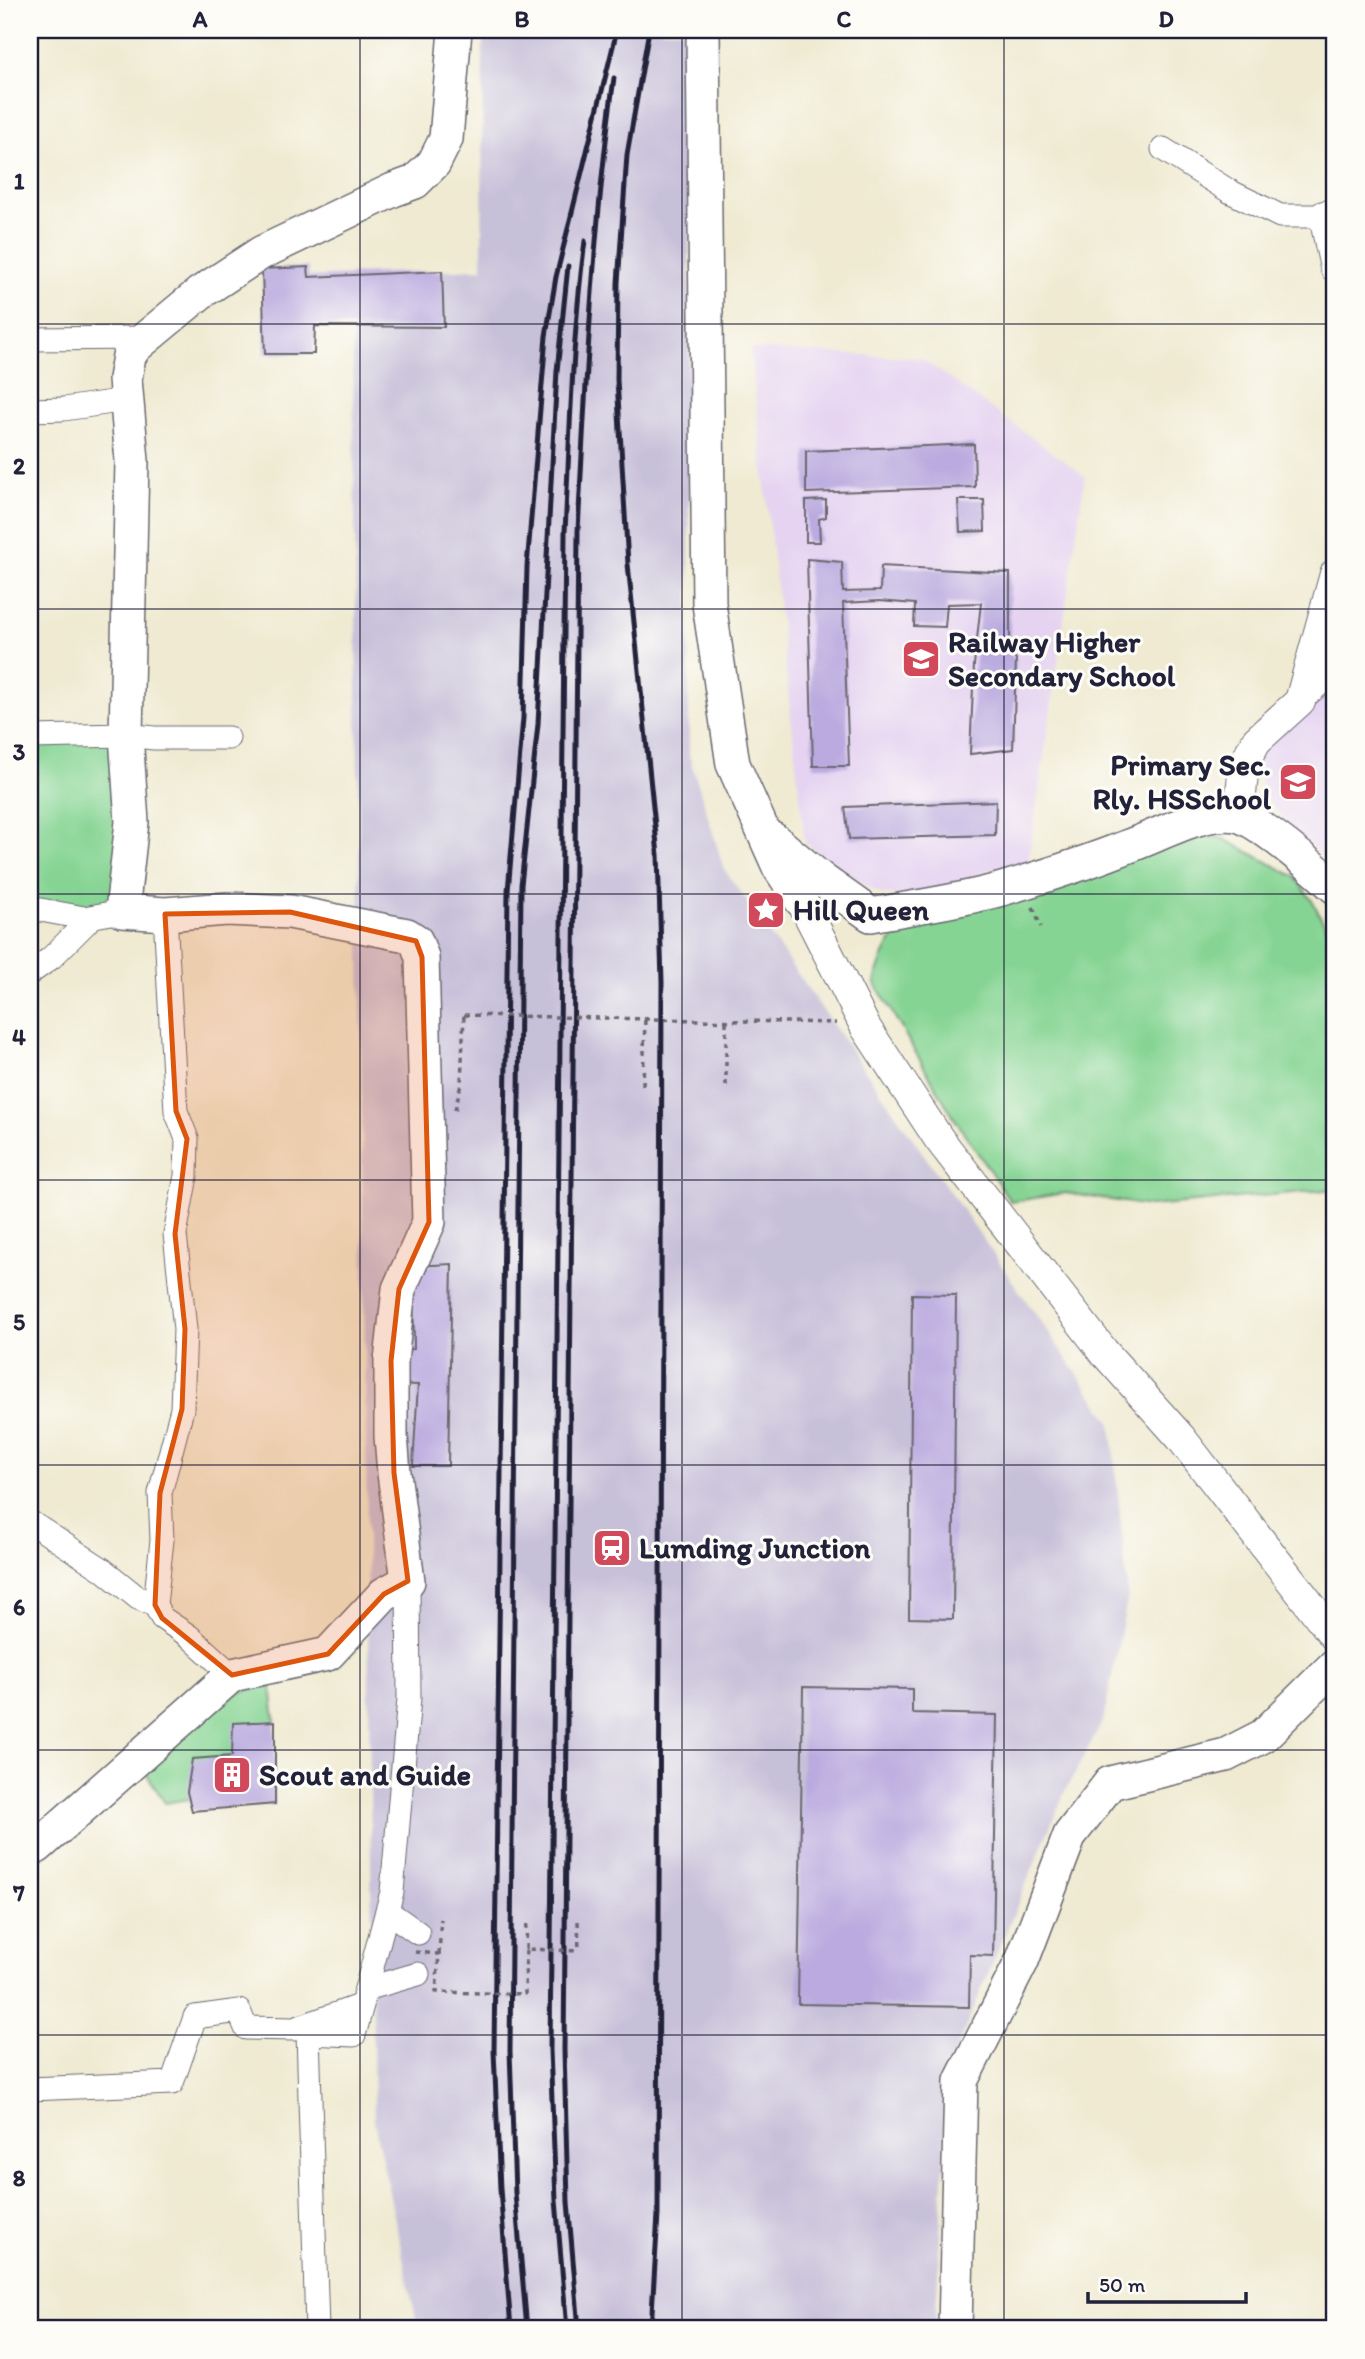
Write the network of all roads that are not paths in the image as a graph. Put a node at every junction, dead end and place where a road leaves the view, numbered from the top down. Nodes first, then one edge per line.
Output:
1 (455, 30) edge
2 (703, 30) edge
3 (1163, 149) dead end
4 (1330, 215) edge
5 (1335, 267) edge
6 (145, 338) junction
7 (30, 339) edge
8 (126, 400) junction
9 (30, 410) edge
10 (1335, 574) edge
11 (1335, 671) edge
12 (1300, 701) junction
13 (126, 734) junction
14 (30, 737) edge
15 (228, 738) dead end
16 (1239, 816) junction
17 (762, 830) junction
18 (1335, 887) edge
19 (801, 900) joint
20 (30, 908) edge
21 (107, 914) junction
22 (165, 914) junction
23 (30, 973) edge
24 (30, 1522) edge
25 (408, 1581) junction
26 (155, 1605) junction
27 (1335, 1637) edge
28 (1335, 1665) edge
29 (232, 1675) junction
30 (32, 1851) edge
31 (387, 1911) junction
32 (364, 1997) junction
33 (30, 2089) edge
34 (317, 2329) edge
35 (955, 2329) edge

1 - 6 main road
2 - 17 main road
3 - 4 street
4 - 5 street
6 - 7 street
6 - 8 main road
8 - 9 street
8 - 13 main road
10 - 12 street
11 - 12 street
12 - 16 street
13 - 14 street
13 - 15 street
13 - 21 main road
16 - 17 main road
16 - 18 main road
17 - 19 main road
19 - 27 street
20 - 21 street
21 - 22 main road
21 - 23 street
22 - 25 main road
22 - 26 street
24 - 26 street
25 - 29 main road
25 - 31 street
26 - 29 street
28 - 35 main road
29 - 30 main road
31 - 32 street
31 - 32 street
32 - 33 street
32 - 34 street

